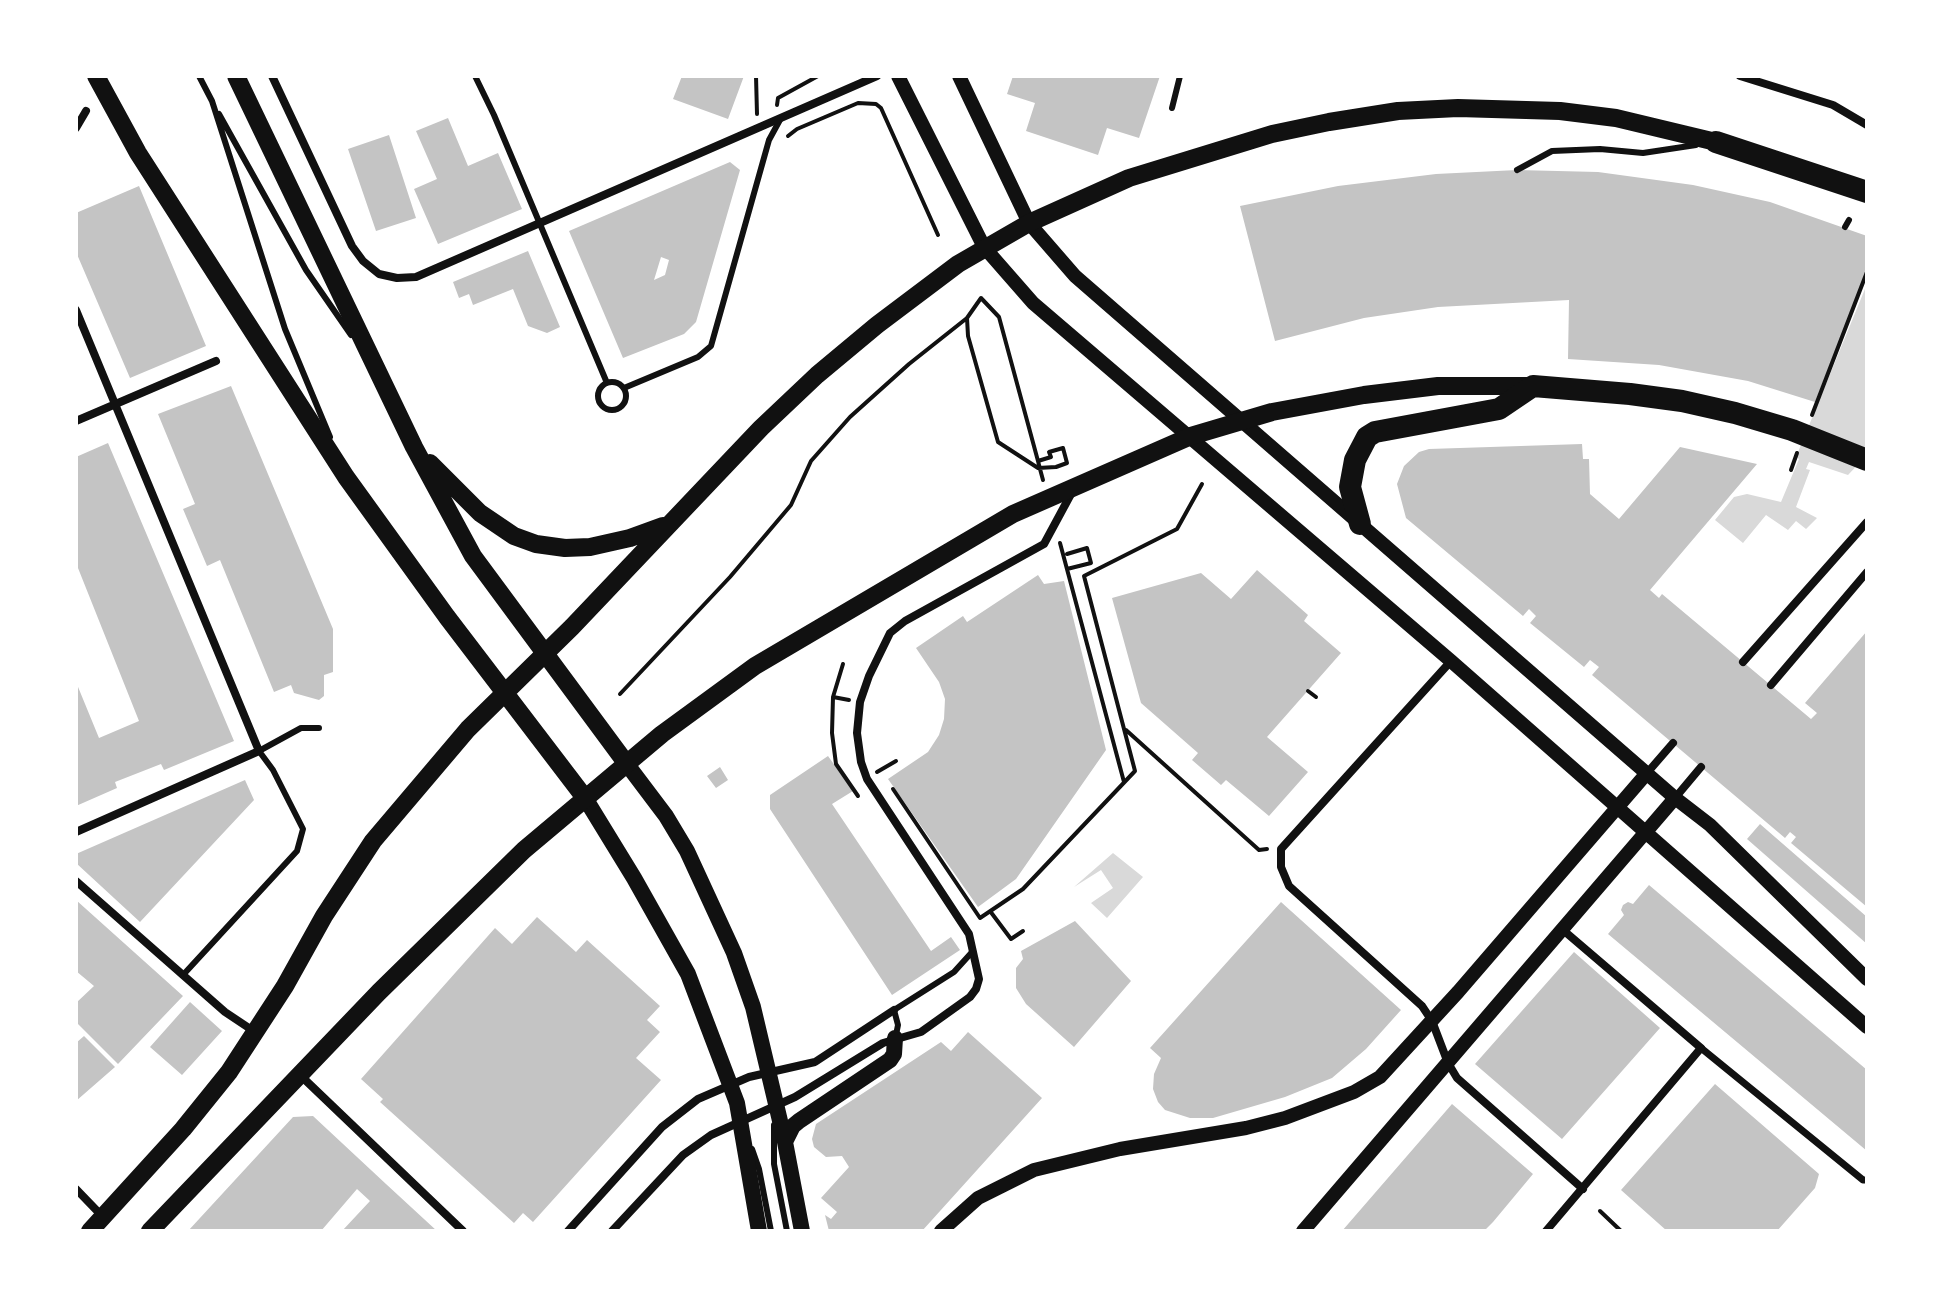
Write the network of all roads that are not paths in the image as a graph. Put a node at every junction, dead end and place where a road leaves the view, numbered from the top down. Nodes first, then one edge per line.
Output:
1 (96, 76) edge
2 (199, 76) edge
3 (236, 76) edge
4 (272, 76) edge
5 (475, 76) edge
6 (877, 76) edge
7 (898, 76) edge
8 (959, 76) edge
9 (1180, 76) edge
10 (1740, 76) edge
11 (212, 101) junction
12 (1172, 108) dead end
13 (86, 111) dead end
14 (781, 118) junction
15 (1867, 125) edge
16 (76, 128) edge
17 (1716, 142) junction
18 (1517, 170) dead end
19 (1867, 192) edge
20 (1849, 220) dead end
21 (1029, 223) junction
22 (539, 224) junction
23 (1845, 227) dead end
24 (984, 247) junction
25 (76, 310) edge
26 (216, 361) dead end
27 (382, 379) junction
28 (607, 383) junction
29 (1539, 387) junction
30 (624, 388) junction
31 (115, 404) junction
32 (1242, 419) junction
33 (76, 421) edge
34 (1191, 436) junction
35 (414, 447) junction
36 (1867, 460) edge
37 (346, 477) junction
38 (1075, 485) junction
39 (1867, 522) edge
40 (669, 524) junction
41 (1360, 524) junction
42 (1867, 572) edge
43 (546, 652) junction
44 (1451, 661) junction
45 (1743, 662) dead end
46 (1771, 685) dead end
47 (505, 691) junction
48 (319, 728) dead end
49 (1673, 743) dead end
50 (259, 751) junction
51 (626, 763) junction
52 (1701, 767) dead end
53 (1647, 773) junction
54 (585, 798) junction
55 (1675, 798) junction
56 (1617, 808) junction
57 (76, 832) edge
58 (1645, 832) junction
59 (76, 881) edge
60 (1563, 930) junction
61 (973, 951) junction
62 (183, 975) junction
63 (1867, 979) edge
64 (894, 1010) junction
65 (1432, 1021) junction
66 (1867, 1027) edge
67 (255, 1033) junction
68 (895, 1038) junction
69 (1701, 1048) junction
70 (1448, 1063) junction
71 (768, 1072) junction
72 (300, 1075) junction
73 (731, 1084) junction
74 (774, 1106) junction
75 (740, 1121) junction
76 (785, 1142) junction
77 (1867, 1180) edge
78 (76, 1189) edge
79 (1583, 1189) junction
80 (96, 1224) edge
81 (150, 1231) edge
82 (463, 1231) edge
83 (568, 1231) edge
84 (612, 1231) edge
85 (759, 1231) edge
86 (771, 1231) edge
87 (787, 1231) edge
88 (802, 1231) edge
89 (941, 1231) edge
90 (1303, 1231) edge
91 (1546, 1231) edge

1 - 37 main road
2 - 11 lane
3 - 27 main road
4 - 22 street
5 - 22 lane
6 - 14 street
7 - 24 street
8 - 21 street
9 - 12 lane
10 - 15 street
11 - 27 lane
11 - 37 lane
13 - 16 street
14 - 22 street
14 - 30 lane
17 - 18 lane
17 - 19 highway
17 - 21 main road
20 - 23 lane
21 - 24 main road
21 - 32 street
22 - 28 lane
24 - 34 street
24 - 40 main road
25 - 31 street
26 - 31 street
27 - 35 main road
28 - 30 lane
28 - 30 lane
29 - 32 main road
29 - 36 highway
29 - 41 highway
31 - 33 street
31 - 50 street
32 - 34 main road
32 - 41 street
34 - 38 main road
34 - 44 street
35 - 40 main road
35 - 43 main road
37 - 47 main road
38 - 51 main road
38 - 61 street
39 - 45 street
40 - 43 main road
41 - 53 street
42 - 46 street
43 - 47 main road
43 - 51 main road
44 - 56 street
44 - 65 street
47 - 54 main road
47 - 67 main road
48 - 50 lane
49 - 53 street
50 - 57 street
50 - 62 lane
51 - 54 main road
51 - 71 main road
52 - 55 street
53 - 55 street
53 - 56 street
54 - 72 main road
54 - 73 main road
55 - 58 street
55 - 63 street
56 - 58 street
56 - 65 street
58 - 60 street
58 - 66 street
59 - 62 street
60 - 69 street
60 - 70 street
61 - 64 lane
61 - 68 street
62 - 67 street
64 - 68 lane
64 - 71 street
65 - 70 street
65 - 89 street
67 - 80 main road
68 - 74 street
68 - 76 main road
69 - 77 street
69 - 79 street
70 - 79 street
70 - 90 street
71 - 73 street
71 - 74 main road
72 - 81 main road
72 - 82 street
73 - 75 main road
73 - 83 street
74 - 75 street
74 - 76 main road
74 - 87 lane
75 - 84 street
75 - 85 main road
75 - 86 lane
76 - 88 main road
78 - 80 street
79 - 91 street

